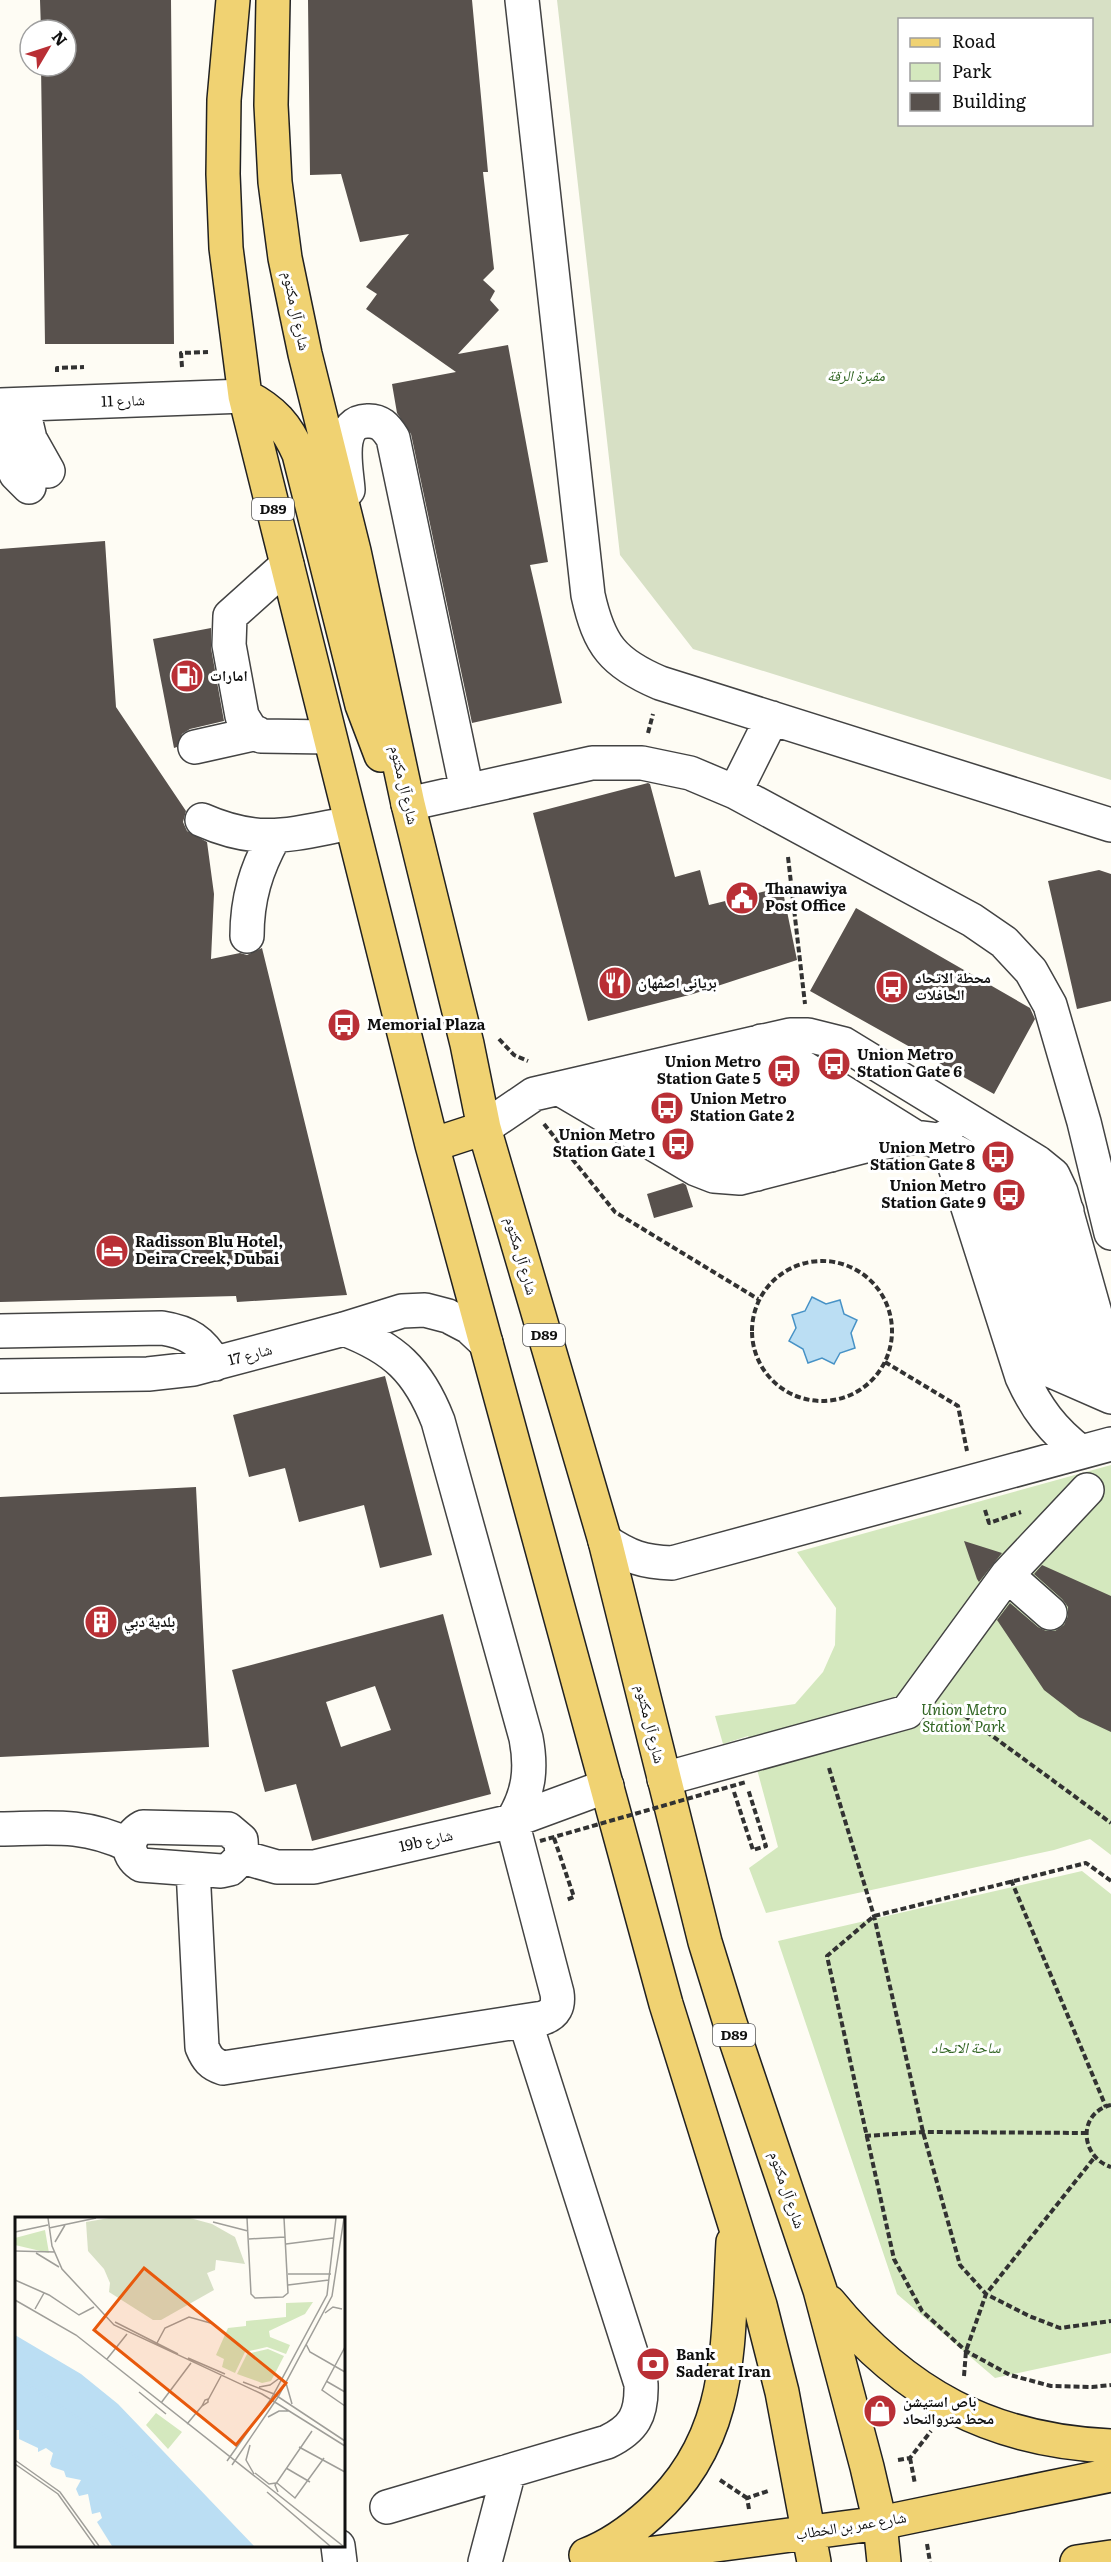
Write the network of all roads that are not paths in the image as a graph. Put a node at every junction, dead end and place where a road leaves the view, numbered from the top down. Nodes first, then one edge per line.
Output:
1 (232, 0) edge
2 (273, 0) edge
3 (522, 0) edge
4 (246, 396) junction
5 (9, 405) edge
6 (39, 479) dead end
7 (354, 551) junction
8 (287, 565) junction
9 (772, 718) junction
10 (257, 733) junction
11 (329, 737) junction
12 (195, 747) dead end
13 (467, 790) junction
14 (735, 792) junction
15 (408, 804) junction
16 (202, 820) dead end
17 (351, 824) junction
18 (1111, 825) edge
19 (274, 837) junction
20 (247, 936) dead end
21 (761, 1041) junction
22 (718, 1052) junction
23 (676, 1062) junction
24 (634, 1072) junction
25 (600, 1080) junction
26 (547, 1092) junction
27 (932, 1097) junction
28 (1098, 1118) edge
29 (484, 1128) junction
30 (915, 1137) junction
31 (432, 1145) junction
32 (868, 1145) junction
33 (949, 1148) junction
34 (831, 1155) junction
35 (790, 1165) junction
36 (757, 1174) junction
37 (962, 1185) junction
38 (1067, 1211) junction
39 (1109, 1221) edge
40 (975, 1227) junction
41 (1077, 1250) junction
42 (989, 1273) junction
43 (1089, 1292) junction
44 (1003, 1317) junction
45 (344, 1329) junction
46 (1100, 1329) junction
47 (0, 1331) edge
48 (486, 1343) junction
49 (1015, 1355) junction
50 (215, 1364) junction
51 (1111, 1369) edge
52 (0, 1376) edge
53 (1111, 1397) edge
54 (1096, 1448) edge
55 (1087, 1490) dead end
56 (605, 1541) junction
57 (1007, 1575) junction
58 (1050, 1613) dead end
59 (664, 1779) junction
60 (607, 1786) junction
61 (512, 1821) junction
62 (0, 1829) edge
63 (129, 1845) junction
64 (242, 1857) junction
65 (193, 1869) junction
66 (525, 2021) junction
67 (735, 2219) junction
68 (820, 2290) junction
69 (1111, 2446) edge
70 (509, 2470) junction
71 (1111, 2475) edge
72 (387, 2507) dead end
73 (880, 2523) junction
74 (338, 2547) edge
75 (812, 2548) edge
76 (1111, 2560) edge
77 (340, 2562) edge
78 (485, 2562) edge
79 (566, 2562) edge
80 (588, 2562) edge
81 (884, 2562) edge
82 (1077, 2562) edge

1 - 4 main road, D89
2 - 7 main road, شارع آل مكتوم / D89
3 - 9 street
4 - 5 street, شارع 11
4 - 8 main road, D89
4 - 15 main road
5 - 6 street
7 - 13 street
7 - 15 main road, شارع آل مكتوم / D89
8 - 10 street
8 - 11 main road, D89
9 - 14 street
9 - 18 street
10 - 11 street
10 - 12 street
11 - 17 main road, D89
13 - 14 street
13 - 15 street
14 - 28 street
15 - 29 main road, شارع آل مكتوم / D89
16 - 19 street
17 - 19 street
17 - 31 main road, D89
19 - 20 street
21 - 22 street
21 - 27 street
21 - 30 street
22 - 23 street
22 - 32 street
23 - 24 street
23 - 34 street
24 - 25 street
24 - 35 street
25 - 26 street
25 - 36 street
26 - 29 street
26 - 36 street
27 - 33 street
27 - 38 street
28 - 39 street
29 - 31 main road
29 - 56 main road, شارع آل مكتوم / D89
30 - 32 street
30 - 33 street
31 - 48 main road, D89
32 - 34 street
33 - 37 street
33 - 38 street
34 - 35 street
35 - 36 street
37 - 40 street
37 - 41 street
38 - 41 street
40 - 42 street
40 - 43 street
41 - 43 street
42 - 44 street
42 - 46 street
43 - 46 street
44 - 49 street
44 - 51 street
45 - 48 street, شارع 17
45 - 50 street, شارع 17
45 - 61 street
46 - 51 street
47 - 50 street
48 - 60 main road, D89
49 - 53 street
49 - 54 street
50 - 52 street, شارع 17
54 - 56 street
55 - 57 street
56 - 59 main road, شارع آل مكتوم / D89
57 - 58 street
57 - 59 street
59 - 68 main road, شارع آل مكتوم / D89
60 - 61 street, 19b شارع
60 - 67 main road, D89
61 - 64 street, 19b شارع
61 - 66 street
62 - 63 street
63 - 64 street
63 - 65 street
64 - 65 street
65 - 66 street
66 - 70 street
67 - 75 main road, D89
67 - 79 main road
68 - 69 main road
68 - 73 main road, شارع آل مكتوم / D89
70 - 72 street
70 - 78 street
71 - 73 main road, شارع عمر بن الخطاب
73 - 75 main road, شارع عمر بن الخطاب
73 - 81 main road, شارع آل مكتوم / D89
74 - 77 street
75 - 80 main road, شارع عمر بن الخطاب
76 - 82 main road

